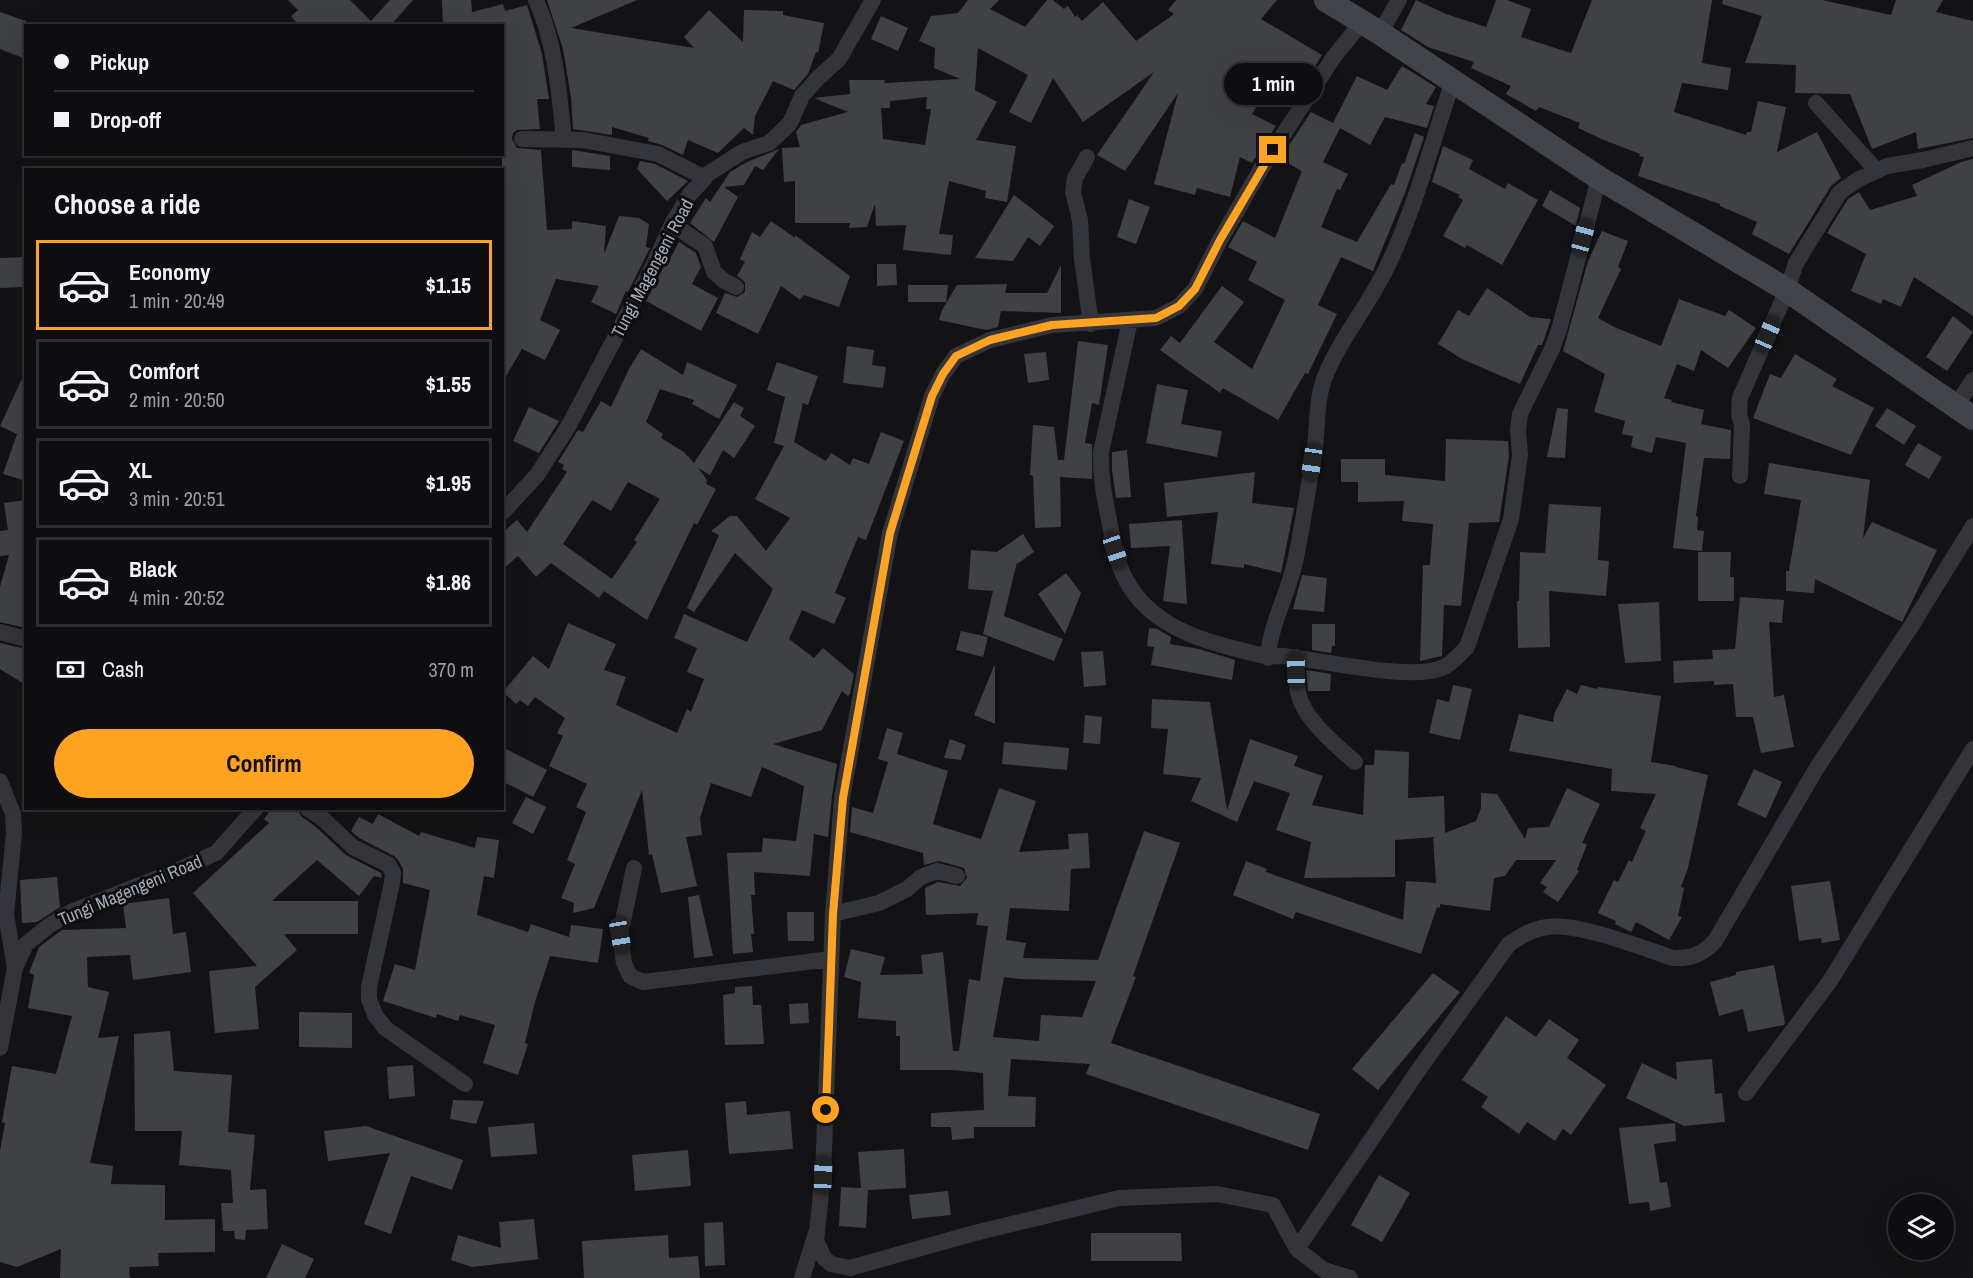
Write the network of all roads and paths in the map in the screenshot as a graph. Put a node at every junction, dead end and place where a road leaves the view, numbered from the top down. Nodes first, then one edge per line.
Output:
1 (536, 0) edge
2 (873, 0) edge
3 (1326, 0) edge
4 (1399, 0) edge
5 (1371, 27) junction
6 (1453, 81) junction
7 (1816, 104) dead end
8 (522, 139) dead end
9 (564, 140) junction
10 (1973, 148) edge
11 (1087, 158) dead end
12 (1877, 171) junction
13 (703, 177) junction
14 (1599, 178) junction
15 (672, 224) junction
16 (736, 287) dead end
17 (1788, 290) junction
18 (1130, 321) junction
19 (1091, 324) junction
20 (1973, 380) edge
21 (1965, 412) edge
22 (1740, 476) dead end
23 (504, 511) edge
24 (1973, 526) edge
25 (0, 632) edge
26 (24, 638) edge
27 (1296, 657) junction
28 (1268, 658) junction
29 (1973, 749) edge
30 (1355, 762) dead end
31 (0, 781) edge
32 (254, 810) edge
33 (310, 810) edge
34 (634, 868) dead end
35 (957, 876) dead end
36 (833, 914) junction
37 (831, 959) junction
38 (15, 968) junction
39 (0, 1048) edge
40 (465, 1084) dead end
41 (1746, 1093) dead end
42 (817, 1232) junction
43 (1297, 1249) junction
44 (1327, 1274) edge
45 (802, 1278) edge
46 (1350, 1278) edge

1 - 9 street
2 - 13 street, Tungi Magengeni Road
3 - 5 street
4 - 5 street
5 - 6 street
5 - 18 street
6 - 14 street
6 - 28 street
7 - 12 street
8 - 9 street
9 - 13 street
10 - 12 street
11 - 19 street
12 - 17 street
13 - 15 street, Tungi Magengeni Road
14 - 17 street
14 - 27 street
15 - 16 street
15 - 23 street, Tungi Magengeni Road
17 - 21 street
17 - 22 street
18 - 19 street
18 - 28 street
19 - 36 street
20 - 21 street
24 - 43 street
25 - 26 street
27 - 28 street
27 - 30 street
29 - 41 street
31 - 38 street
32 - 38 street, Tungi Magengeni Road
33 - 40 street
34 - 37 street
35 - 36 street
36 - 37 street
37 - 42 street
38 - 39 street, Tungi Magengeni Road
42 - 43 street
42 - 45 street
43 - 44 street
44 - 46 street

